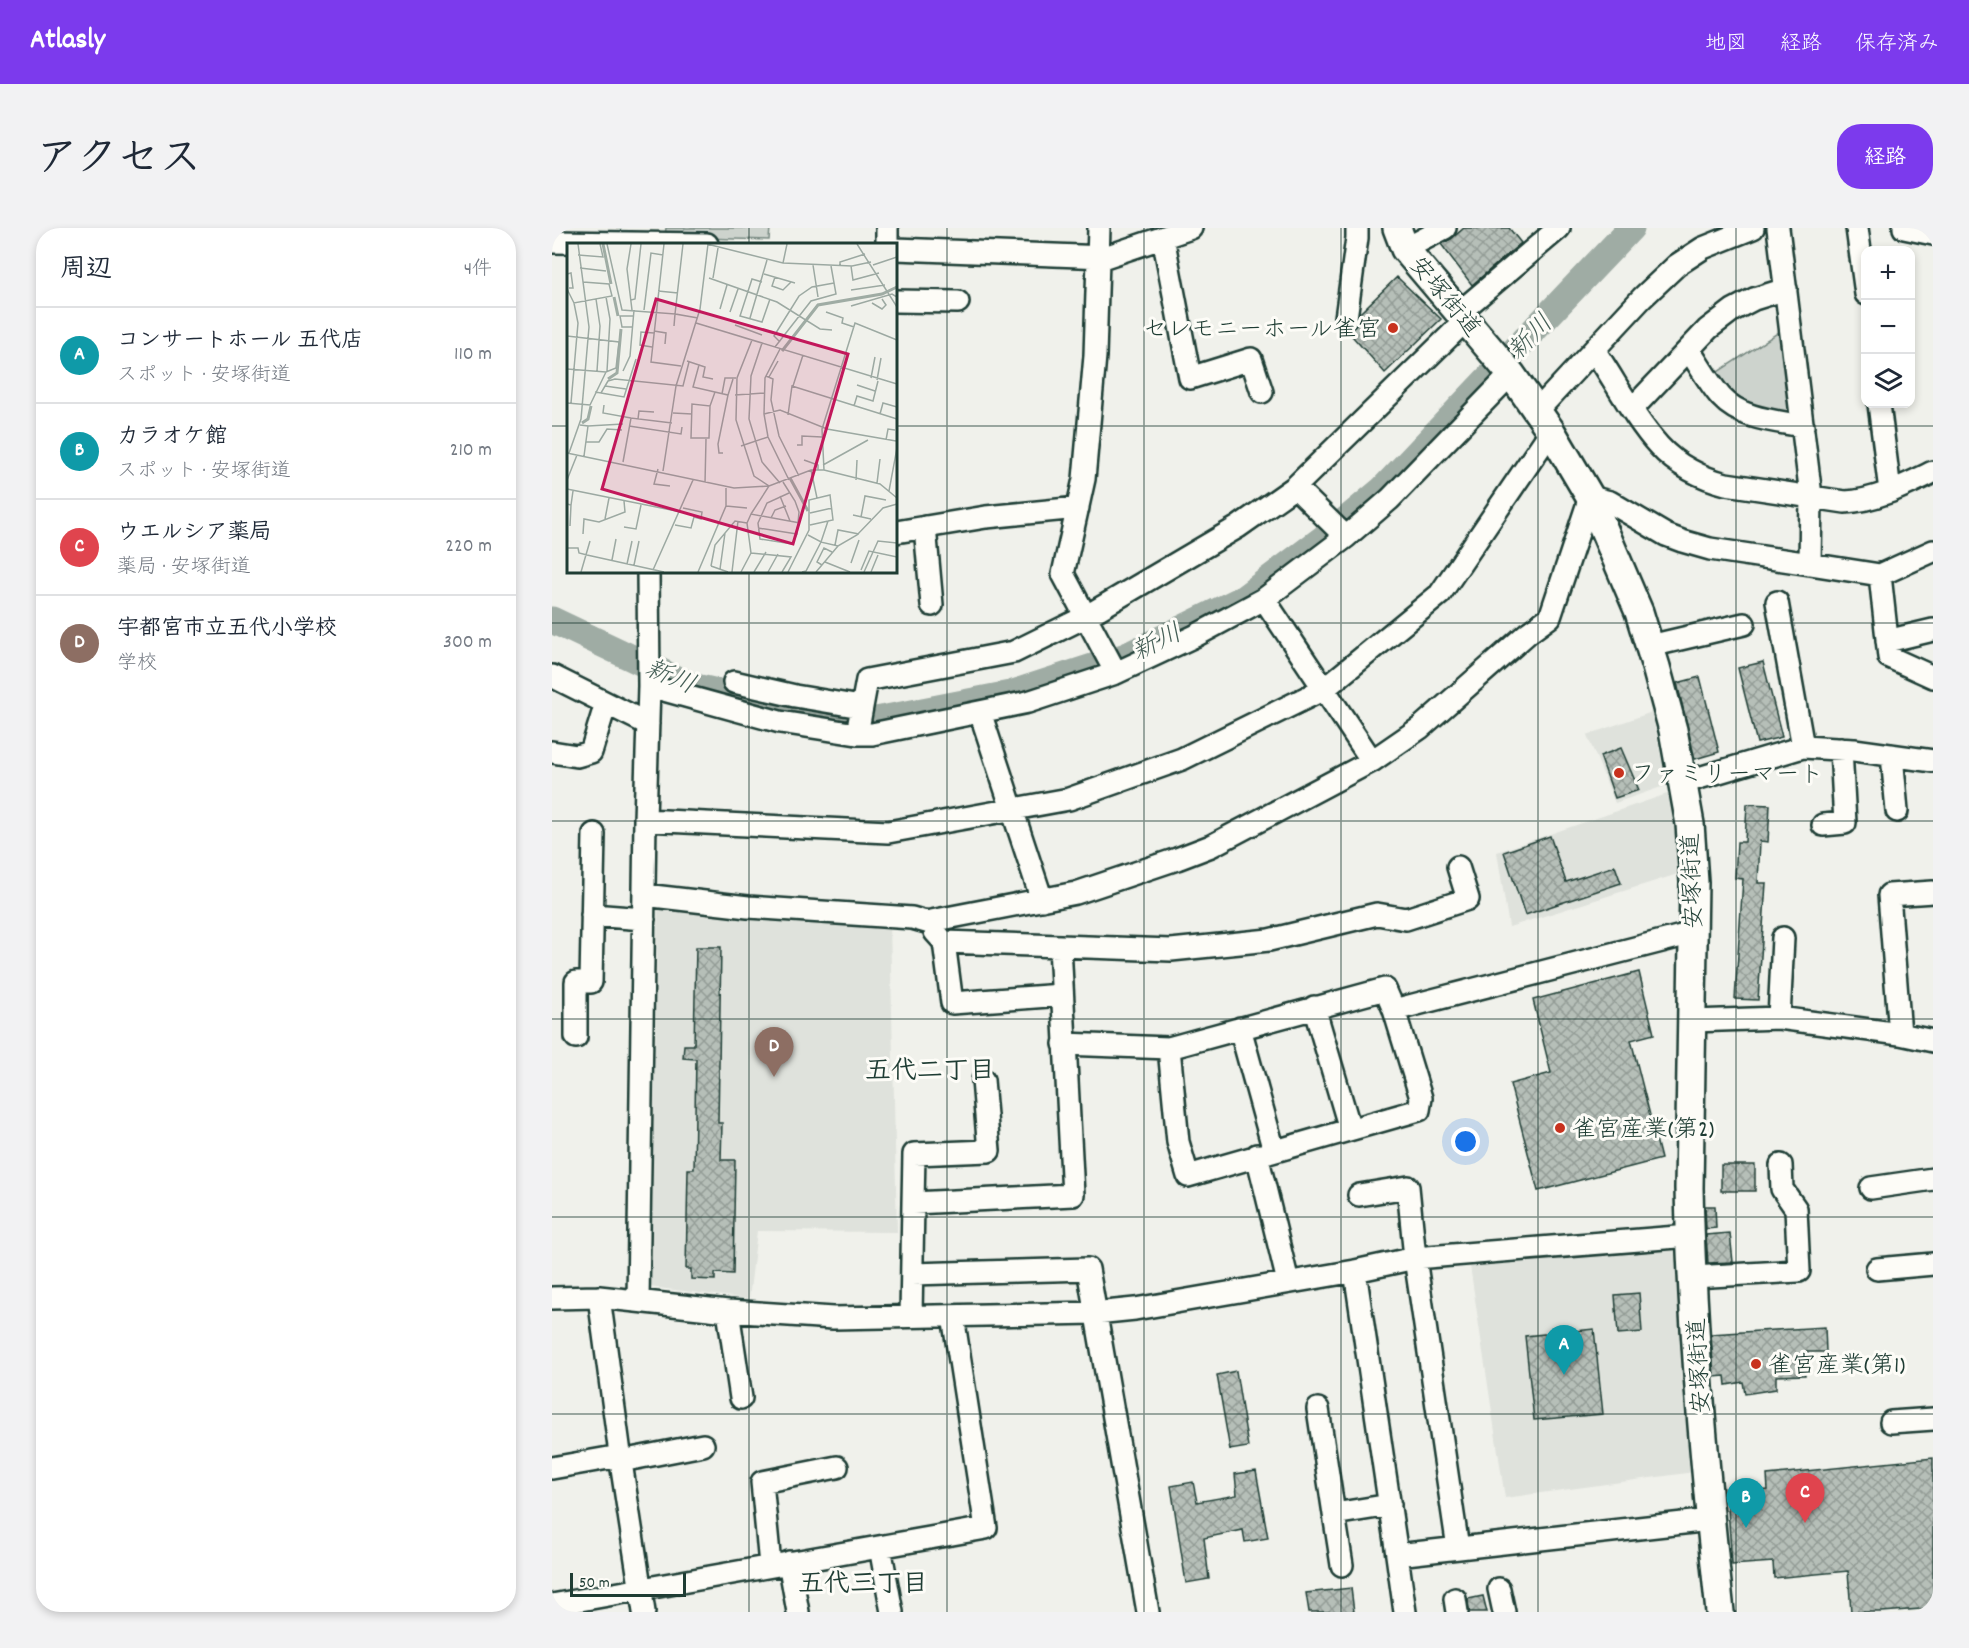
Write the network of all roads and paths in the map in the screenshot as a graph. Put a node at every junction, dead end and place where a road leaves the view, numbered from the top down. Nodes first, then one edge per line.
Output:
1 (1099, 228) edge
2 (1191, 228) edge
3 (1357, 228) edge
4 (1445, 228) edge
5 (1558, 228) edge
6 (1753, 228) edge
7 (1778, 228) edge
8 (1857, 228) edge
9 (1904, 228) edge
10 (1933, 234) edge
11 (1163, 237) junction
12 (1401, 238) edge
13 (662, 239) edge
14 (552, 242) edge
15 (698, 243) edge
16 (897, 249) edge
17 (1098, 257) junction
18 (1861, 257) edge
19 (1786, 289) junction
20 (897, 301) edge
21 (958, 302) dead end
22 (1463, 315) junction
23 (1346, 318) dead end
24 (1594, 350) junction
25 (1689, 350) junction
26 (1505, 367) junction
27 (1262, 392) dead end
28 (1632, 408) junction
29 (1880, 408) edge
30 (1544, 421) junction
31 (1803, 426) junction
32 (1933, 472) edge
33 (1295, 487) junction
34 (1890, 491) junction
35 (1811, 496) junction
36 (1590, 497) junction
37 (1078, 508) junction
38 (925, 527) junction
39 (1339, 531) junction
40 (897, 532) edge
41 (1933, 551) edge
42 (1810, 564) junction
43 (648, 573) edge
44 (1881, 576) junction
45 (1264, 599) junction
46 (1778, 602) dead end
47 (932, 604) dead end
48 (1085, 617) junction
49 (1744, 624) dead end
50 (1933, 630) edge
51 (1887, 641) junction
52 (1650, 646) junction
53 (1111, 664) junction
54 (552, 676) edge
55 (1933, 677) edge
56 (649, 680) junction
57 (734, 682) dead end
58 (1324, 689) junction
59 (606, 703) junction
60 (980, 712) junction
61 (860, 720) junction
62 (648, 724) junction
63 (1803, 747) junction
64 (1841, 749) junction
65 (552, 752) edge
66 (1892, 755) junction
67 (1933, 760) edge
68 (1372, 761) junction
69 (1682, 783) junction
70 (1011, 809) junction
71 (1897, 811) dead end
72 (645, 820) junction
73 (1823, 825) dead end
74 (594, 834) dead end
75 (1458, 867) dead end
76 (1933, 892) edge
77 (644, 895) junction
78 (1042, 900) junction
79 (592, 915) junction
80 (644, 919) junction
81 (926, 922) junction
82 (1693, 933) junction
83 (1783, 938) dead end
84 (944, 942) junction
85 (1060, 946) junction
86 (1062, 994) junction
87 (1314, 1007) junction
88 (1394, 1010) junction
89 (1779, 1018) junction
90 (1693, 1021) junction
91 (1240, 1028) junction
92 (1900, 1034) junction
93 (576, 1037) dead end
94 (1933, 1041) edge
95 (1064, 1044) junction
96 (1169, 1048) junction
97 (983, 1080) dead end
98 (1350, 1129) junction
99 (1265, 1153) junction
100 (1782, 1165) dead end
101 (1933, 1179) edge
102 (1871, 1188) dead end
103 (1359, 1194) dead end
104 (913, 1203) junction
105 (1690, 1236) junction
106 (1415, 1258) junction
107 (1933, 1264) edge
108 (1877, 1269) dead end
109 (1354, 1271) junction
110 (912, 1274) junction
111 (1693, 1277) junction
112 (1288, 1282) junction
113 (599, 1297) junction
114 (552, 1298) edge
115 (638, 1301) junction
116 (728, 1311) junction
117 (1096, 1313) junction
118 (911, 1316) junction
119 (953, 1316) junction
120 (741, 1398) dead end
121 (1318, 1409) dead end
122 (1933, 1419) edge
123 (1891, 1422) dead end
124 (702, 1445) dead end
125 (621, 1461) junction
126 (837, 1467) dead end
127 (552, 1468) edge
128 (1390, 1505) junction
129 (1334, 1514) junction
130 (1710, 1520) junction
131 (880, 1547) junction
132 (1458, 1548) junction
133 (1397, 1556) junction
134 (780, 1564) junction
135 (1342, 1565) dead end
136 (640, 1589) junction
137 (1499, 1589) dead end
138 (552, 1605) edge
139 (644, 1612) edge
140 (798, 1612) edge
141 (892, 1612) edge
142 (1148, 1612) edge
143 (1405, 1612) edge
144 (1504, 1612) edge
145 (1720, 1612) edge

1 - 17 street
2 - 11 street
3 - 23 street
4 - 12 street
5 - 22 street
6 - 24 street
7 - 19 street
8 - 18 street
9 - 10 street
11 - 17 street
11 - 27 street
12 - 22 main road, 安塚街道
13 - 14 street
13 - 15 street
16 - 17 street
17 - 37 street
19 - 25 street
19 - 31 street
20 - 21 street
22 - 26 main road, 安塚街道
22 - 33 street
24 - 28 street
24 - 30 street
25 - 28 street
25 - 31 street
26 - 30 main road, 安塚街道
26 - 39 street
28 - 35 street
29 - 34 street
30 - 36 main road, 安塚街道
30 - 58 street
31 - 35 street
32 - 34 street
33 - 39 street
33 - 48 street
34 - 35 street
35 - 42 street
36 - 42 street
36 - 52 main road, 安塚街道
36 - 68 street
37 - 38 street
37 - 48 street
38 - 40 street
38 - 47 street
39 - 45 street
41 - 44 street
42 - 44 street
43 - 56 street
44 - 51 street
45 - 53 street
45 - 58 street
46 - 63 street
48 - 53 street
48 - 61 street
49 - 52 street
50 - 51 street
51 - 55 street
52 - 69 main road, 安塚街道
53 - 60 street
54 - 59 street
56 - 61 street
56 - 62 street
57 - 61 street
58 - 68 street
58 - 70 street
59 - 62 street
59 - 65 street
60 - 61 street
60 - 70 street
62 - 72 street
63 - 64 street
63 - 69 street
64 - 66 street
64 - 73 street
66 - 67 street
66 - 71 street
68 - 78 street
69 - 82 main road, 安塚街道
70 - 72 street
70 - 78 street
72 - 77 street
74 - 79 street
75 - 85 street
76 - 92 street
77 - 80 street
77 - 81 street
78 - 81 street
79 - 80 street
79 - 93 street
80 - 115 street
81 - 84 street
82 - 88 street
82 - 90 main road, 安塚街道
83 - 89 street
84 - 85 street
84 - 86 street
85 - 86 street
86 - 95 street
87 - 88 street
87 - 91 street
87 - 98 street
88 - 98 street
89 - 90 street
89 - 92 street
90 - 105 main road, 安塚街道
91 - 96 street
91 - 99 street
92 - 94 street
95 - 96 street
95 - 104 street
96 - 99 street
97 - 104 street
98 - 99 street
99 - 112 street
100 - 111 street
101 - 102 street
103 - 106 street
104 - 110 street
105 - 106 street
105 - 111 main road, 安塚街道
106 - 109 street
106 - 132 street
107 - 108 street
109 - 112 street
109 - 128 street
110 - 117 street
110 - 118 street
111 - 130 main road, 安塚街道
112 - 117 street
113 - 114 street
113 - 115 street
113 - 125 street
115 - 116 street
116 - 118 street
116 - 120 street
117 - 119 street
117 - 142 street
118 - 119 street
119 - 131 street
121 - 129 street
122 - 123 street
124 - 125 street
125 - 127 street
125 - 136 street
126 - 134 street
128 - 129 street
128 - 133 street
129 - 135 street
130 - 132 street
130 - 145 main road, 安塚街道
131 - 134 street
131 - 141 street
132 - 133 street
133 - 143 street
134 - 136 street
134 - 140 street
136 - 138 street
136 - 139 street
137 - 144 street

